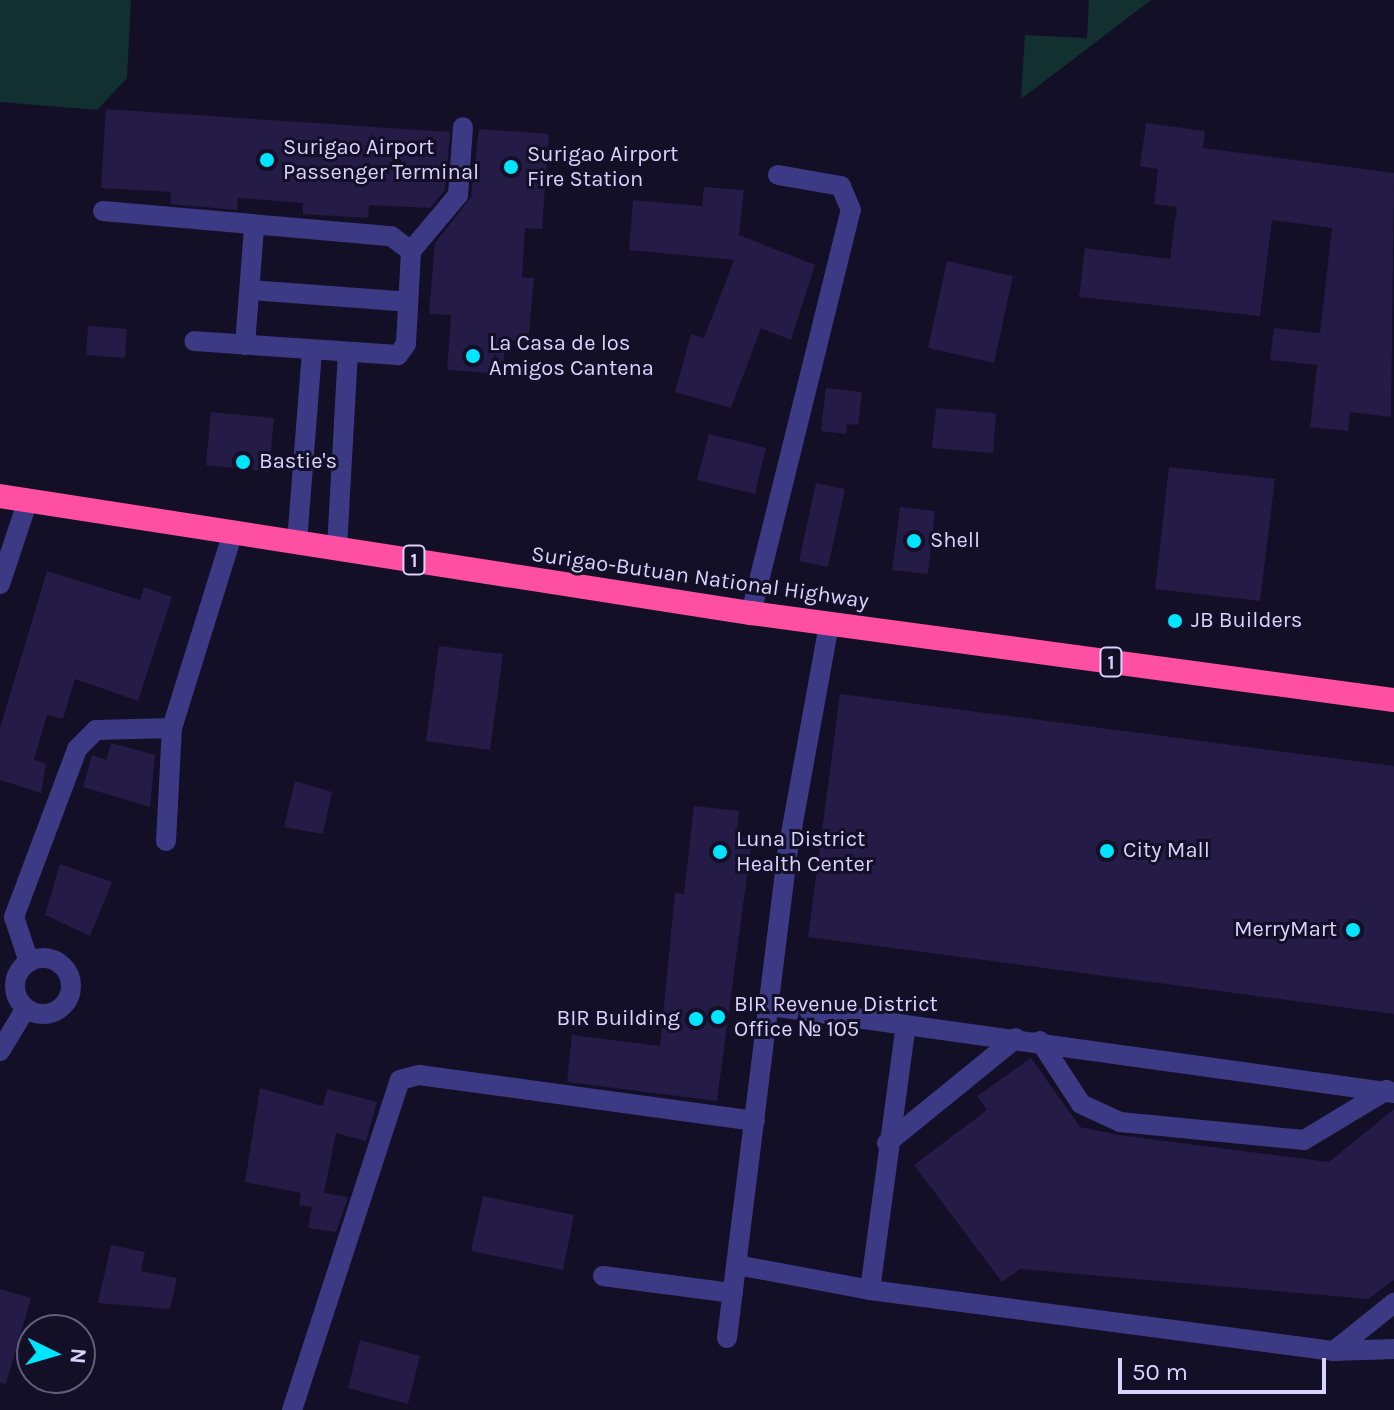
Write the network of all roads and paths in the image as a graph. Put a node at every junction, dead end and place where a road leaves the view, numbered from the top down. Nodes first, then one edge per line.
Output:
1 (463, 127) dead end
2 (778, 175) dead end
3 (103, 211) dead end
4 (254, 227) junction
5 (411, 251) junction
6 (250, 290) junction
7 (408, 302) junction
8 (194, 341) dead end
9 (245, 345) junction
10 (312, 350) junction
11 (348, 353) junction
12 (0, 496) edge
13 (28, 500) junction
14 (233, 532) junction
15 (297, 542) junction
16 (337, 548) junction
17 (0, 584) edge
18 (751, 613) junction
19 (829, 624) junction
20 (1394, 700) edge
21 (172, 728) junction
22 (166, 841) dead end
23 (29, 962) junction
24 (770, 1006) junction
25 (26, 1008) junction
26 (906, 1025) junction
27 (1016, 1038) junction
28 (1040, 1041) junction
29 (0, 1051) edge
30 (1390, 1092) edge
31 (755, 1121) junction
32 (887, 1143) junction
33 (737, 1265) junction
34 (603, 1276) dead end
35 (870, 1290) junction
36 (733, 1293) junction
37 (1394, 1303) edge
38 (727, 1338) dead end
39 (1394, 1349) edge
40 (1334, 1351) junction
41 (292, 1410) edge

1 - 5 street
2 - 18 street
3 - 4 street
4 - 5 street
4 - 6 street
5 - 7 street
6 - 7 street
6 - 9 street
7 - 11 street
8 - 9 street
9 - 10 street
10 - 11 street
10 - 15 street
11 - 16 street
12 - 13 highway, Surigao-Butuan National Highway / 1
13 - 14 highway, Surigao-Butuan National Highway / 1
13 - 17 street
14 - 15 highway, Surigao-Butuan National Highway / 1
14 - 21 street
15 - 16 highway, Surigao-Butuan National Highway / 1
16 - 18 highway, Surigao-Butuan National Highway / 1
18 - 19 highway, Surigao-Butuan National Highway / 1
19 - 20 highway, Surigao-Butuan National Highway / 1
19 - 24 street
21 - 22 street
21 - 23 street
23 - 25 street
23 - 25 street
24 - 26 street
24 - 31 street
25 - 29 street
26 - 27 street
26 - 32 street
27 - 28 street
27 - 32 street
28 - 30 street
28 - 30 street
31 - 33 street
31 - 41 street
32 - 35 street
33 - 35 street
33 - 36 street
34 - 36 street
35 - 40 street
36 - 38 street
37 - 40 street
39 - 40 street

